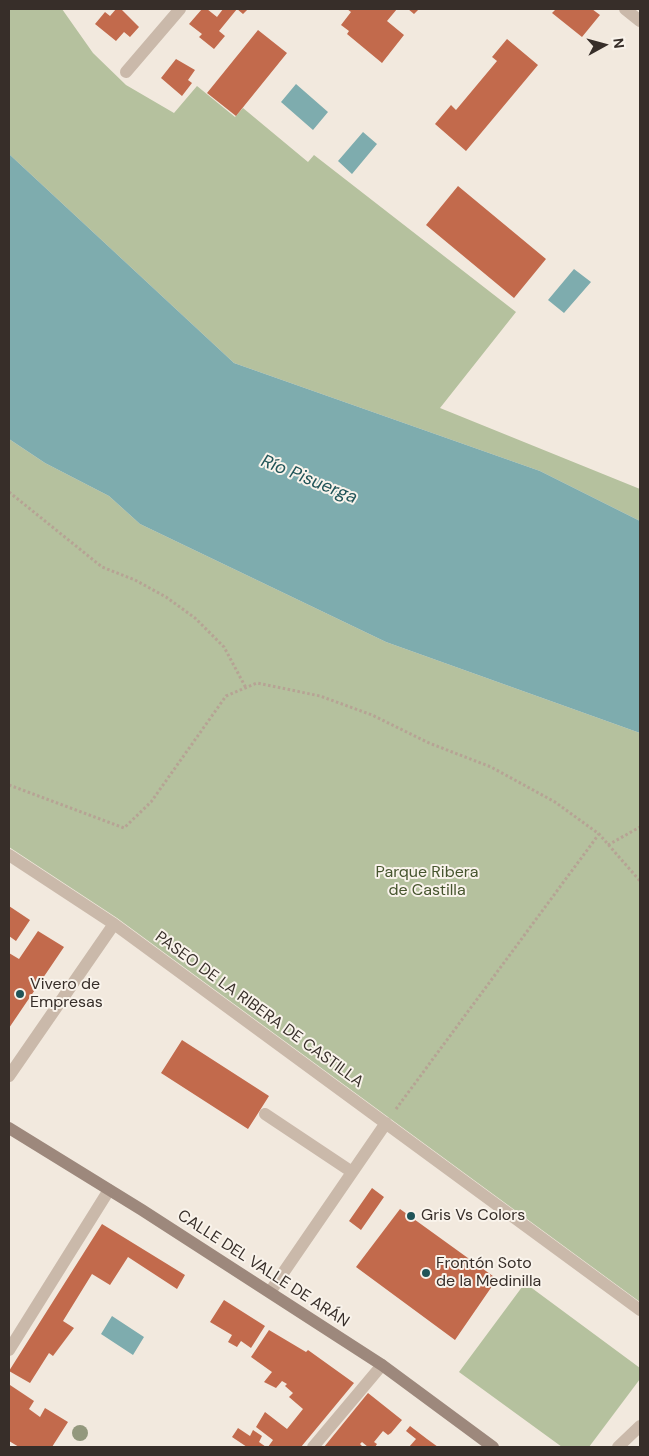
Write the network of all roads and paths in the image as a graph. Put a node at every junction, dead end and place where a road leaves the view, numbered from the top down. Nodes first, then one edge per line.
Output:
1 (180, 9) edge
2 (625, 9) edge
3 (640, 21) edge
4 (126, 72) dead end
5 (9, 492) edge
6 (246, 688) junction
7 (9, 785) edge
8 (640, 827) edge
9 (599, 834) junction
10 (608, 845) junction
11 (9, 856) edge
12 (640, 881) edge
13 (114, 924) junction
14 (9, 1076) edge
15 (265, 1114) dead end
16 (386, 1123) junction
17 (9, 1128) edge
18 (352, 1172) junction
19 (110, 1190) junction
20 (270, 1292) junction
21 (640, 1310) edge
22 (9, 1350) edge
23 (382, 1365) junction
24 (640, 1426) edge
25 (313, 1447) edge
26 (494, 1447) edge
27 (618, 1447) edge

1 - 4 street
2 - 3 street
5 - 6 path
6 - 7 path
6 - 9 path
8 - 10 path
9 - 10 path
9 - 16 path
10 - 12 path
11 - 13 street, PASEO DE LA RIBERA DE CASTILLA
13 - 14 street
13 - 16 street, PASEO DE LA RIBERA DE CASTILLA
15 - 18 street
16 - 18 street
16 - 21 street, PASEO DE LA RIBERA DE CASTILLA
17 - 19 street, CALLE DEL VALLE DE ARÁN
18 - 20 street
19 - 20 street, CALLE DEL VALLE DE ARÁN
19 - 22 street
20 - 23 street, CALLE DEL VALLE DE ARÁN
23 - 25 street
23 - 26 street, CALLE DEL VALLE DE ARÁN
24 - 27 street

